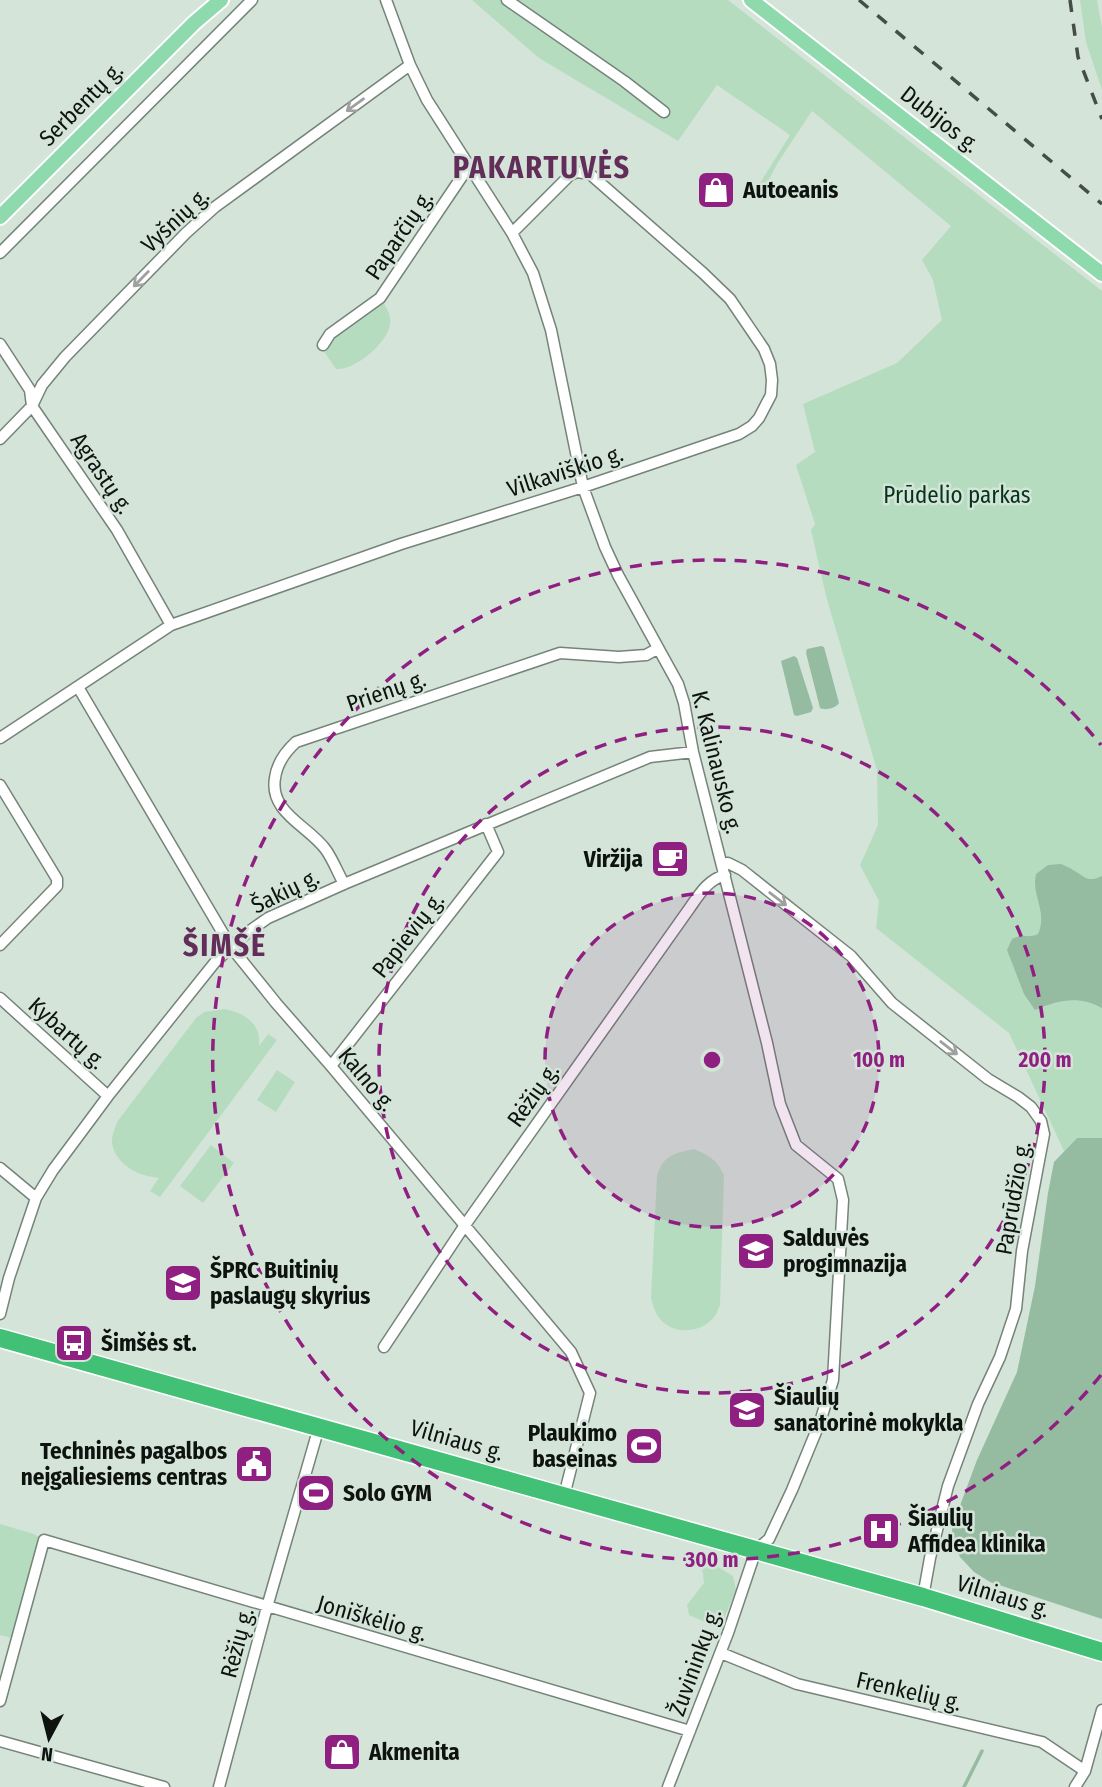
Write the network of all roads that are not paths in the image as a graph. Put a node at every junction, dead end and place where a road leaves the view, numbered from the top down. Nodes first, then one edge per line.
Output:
1 (212, 0) edge
2 (221, 0) edge
3 (252, 0) edge
4 (386, 0) edge
5 (507, 0) edge
6 (751, 0) edge
7 (194, 23) junction
8 (410, 65) junction
9 (664, 112) dead end
10 (469, 166) junction
11 (0, 217) edge
12 (512, 233) junction
13 (0, 253) edge
14 (1102, 274) edge
15 (0, 344) edge
16 (323, 345) dead end
17 (33, 406) junction
18 (0, 439) edge
19 (583, 486) junction
20 (172, 625) junction
21 (657, 649) junction
22 (78, 687) junction
23 (0, 738) edge
24 (693, 752) junction
25 (0, 785) edge
26 (486, 824) junction
27 (722, 864) junction
28 (725, 875) junction
29 (344, 884) junction
30 (0, 945) edge
31 (231, 947) junction
32 (0, 998) edge
33 (331, 1066) junction
34 (108, 1096) junction
35 (0, 1168) edge
36 (36, 1198) junction
37 (465, 1225) junction
38 (0, 1314) edge
39 (0, 1338) edge
40 (384, 1347) dead end
41 (319, 1427) junction
42 (564, 1496) junction
43 (756, 1550) junction
44 (923, 1597) junction
45 (267, 1607) junction
46 (1102, 1652) edge
47 (721, 1653) junction
48 (0, 1701) edge
49 (1102, 1710) edge
50 (690, 1731) junction
51 (0, 1741) edge
52 (1085, 1771) junction
53 (164, 1787) edge
54 (219, 1787) edge
55 (668, 1787) edge
56 (1075, 1787) edge

1 - 7 main road, Serbentų g.
2 - 7 main road, Serbentų g.
3 - 13 street
4 - 8 street, K. Kalinausko g.
5 - 9 street
6 - 14 main road, Dubijos g.
7 - 11 main road, Serbentų g.
8 - 10 street, K. Kalinausko g.
8 -> 17 street, Vyšnių g.
10 - 12 street, K. Kalinausko g.
10 - 16 street, Paparčių g.
12 - 19 street, K. Kalinausko g.
12 - 19 street, Vilkaviškio g.
15 - 17 street, Agrastų g.
17 - 18 street, Vyšnių g.
17 - 20 street, Agrastų g.
19 - 20 street, Vilkaviškio g.
19 - 21 street, K. Kalinausko g.
20 - 22 street, Vilkaviškio g.
21 - 24 street, K. Kalinausko g.
21 - 29 street, Prienų g.
22 - 23 street, Vilkaviškio g.
22 - 31 street, Kalno g.
24 - 26 street, Šakių g.
24 - 27 street, K. Kalinausko g.
25 - 30 street
26 - 29 street, Šakių g.
26 - 33 street, Papievių g.
27 - 28 street, K. Kalinausko g.
27 -> 44 street, Paprūdžio g.
28 - 37 street, Rėžių g.
28 - 43 street, K. Kalinausko g.
29 - 31 street, Šakių g.
31 - 33 street, Kalno g.
31 - 34 street, Šakių g.
32 - 34 street, Kybartų g.
33 - 37 street, Kalno g.
34 - 36 street, Šakių g.
35 - 36 street
36 - 38 street, Šakių g.
37 - 40 street, Rėžių g.
37 - 42 street, Kalno g.
39 - 41 highway, Vilniaus g.
41 - 42 highway, Vilniaus g.
41 - 45 street, Rėžių g.
42 - 43 highway, Vilniaus g.
43 - 44 highway, Vilniaus g.
43 - 47 street, Žuvininkų g.
44 - 46 highway, Vilniaus g.
45 - 48 street, Joniškėlio g.
45 - 50 street, Joniškėlio g.
45 - 54 street, Rėžių g.
47 - 50 street, Žuvininkų g.
47 - 52 street, Frenkelių g.
49 - 52 street
50 - 55 street, Žuvininkų g.
51 - 53 street
52 - 56 street

